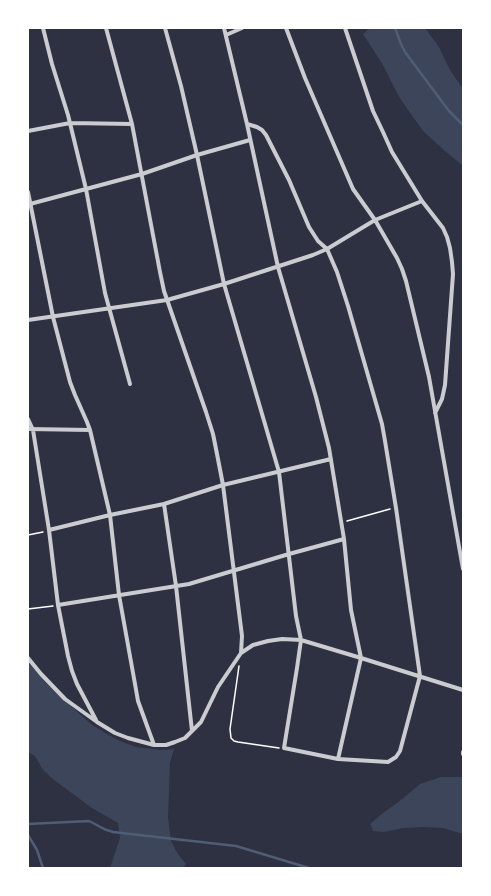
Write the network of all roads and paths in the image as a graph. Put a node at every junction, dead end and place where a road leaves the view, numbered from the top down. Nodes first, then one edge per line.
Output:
1 (43, 28) edge
2 (106, 28) edge
3 (165, 28) edge
4 (224, 28) edge
5 (242, 28) edge
6 (286, 28) edge
7 (345, 28) edge
8 (226, 35) junction
9 (70, 123) junction
10 (132, 124) junction
11 (247, 124) junction
12 (28, 131) edge
13 (250, 140) junction
14 (197, 155) junction
15 (142, 174) junction
16 (86, 189) junction
17 (28, 192) edge
18 (422, 201) junction
19 (30, 204) junction
20 (375, 220) junction
21 (327, 249) junction
22 (278, 267) junction
23 (224, 284) junction
24 (167, 300) junction
25 (109, 309) junction
26 (53, 317) junction
27 (28, 320) edge
28 (130, 384) dead end
29 (435, 414) junction
30 (28, 419) edge
31 (28, 429) edge
32 (33, 430) junction
33 (90, 430) junction
34 (331, 459) junction
35 (279, 472) junction
36 (223, 485) junction
37 (164, 504) junction
38 (396, 508) junction
39 (110, 515) junction
40 (341, 523) junction
41 (49, 530) junction
42 (28, 535) edge
43 (344, 539) junction
44 (289, 554) junction
45 (463, 569) edge
46 (233, 570) junction
47 (176, 586) junction
48 (118, 595) junction
49 (58, 605) junction
50 (28, 609) edge
51 (301, 640) junction
52 (241, 653) junction
53 (28, 658) edge
54 (361, 658) junction
55 (420, 676) junction
56 (463, 690) edge
57 (97, 722) junction
58 (192, 732) junction
59 (154, 745) junction
60 (284, 748) junction
61 (338, 759) junction

1 - 9 street
2 - 10 street
3 - 14 street
4 - 8 street
5 - 8 street
6 - 20 street
7 - 18 street
8 - 11 street
9 - 10 street
9 - 12 street
9 - 16 street
10 - 15 street
11 - 13 street
11 - 21 street
13 - 14 street
13 - 22 street
14 - 15 street
14 - 23 street
15 - 16 street
15 - 24 street
16 - 19 street
16 - 25 street
17 - 19 street
18 - 20 street
18 - 29 street
19 - 26 street
20 - 21 street
20 - 29 street
21 - 22 street
21 - 38 street
22 - 23 street
22 - 34 street
23 - 24 street
23 - 35 street
24 - 25 street
24 - 36 street
25 - 26 street
25 - 28 street
26 - 27 street
26 - 33 street
29 - 45 street
30 - 32 street
31 - 32 street
32 - 33 street
32 - 41 street
33 - 39 street
34 - 35 street
34 - 40 street
35 - 36 street
35 - 44 street
36 - 37 street
36 - 46 street
37 - 39 street
37 - 47 street
38 - 40 path
38 - 55 street
39 - 41 street
39 - 48 street
40 - 43 street
41 - 42 path
41 - 49 street
43 - 44 street
43 - 54 street
44 - 46 street
44 - 51 street
46 - 47 street
46 - 52 street
47 - 48 street
47 - 58 street
48 - 49 street
48 - 59 street
49 - 50 path
49 - 57 street
51 - 52 street
51 - 54 street
51 - 60 street
52 - 58 street
52 - 60 path
53 - 57 street
54 - 55 street
54 - 61 street
55 - 56 street
55 - 61 street
57 - 59 street
58 - 59 street
60 - 61 street

